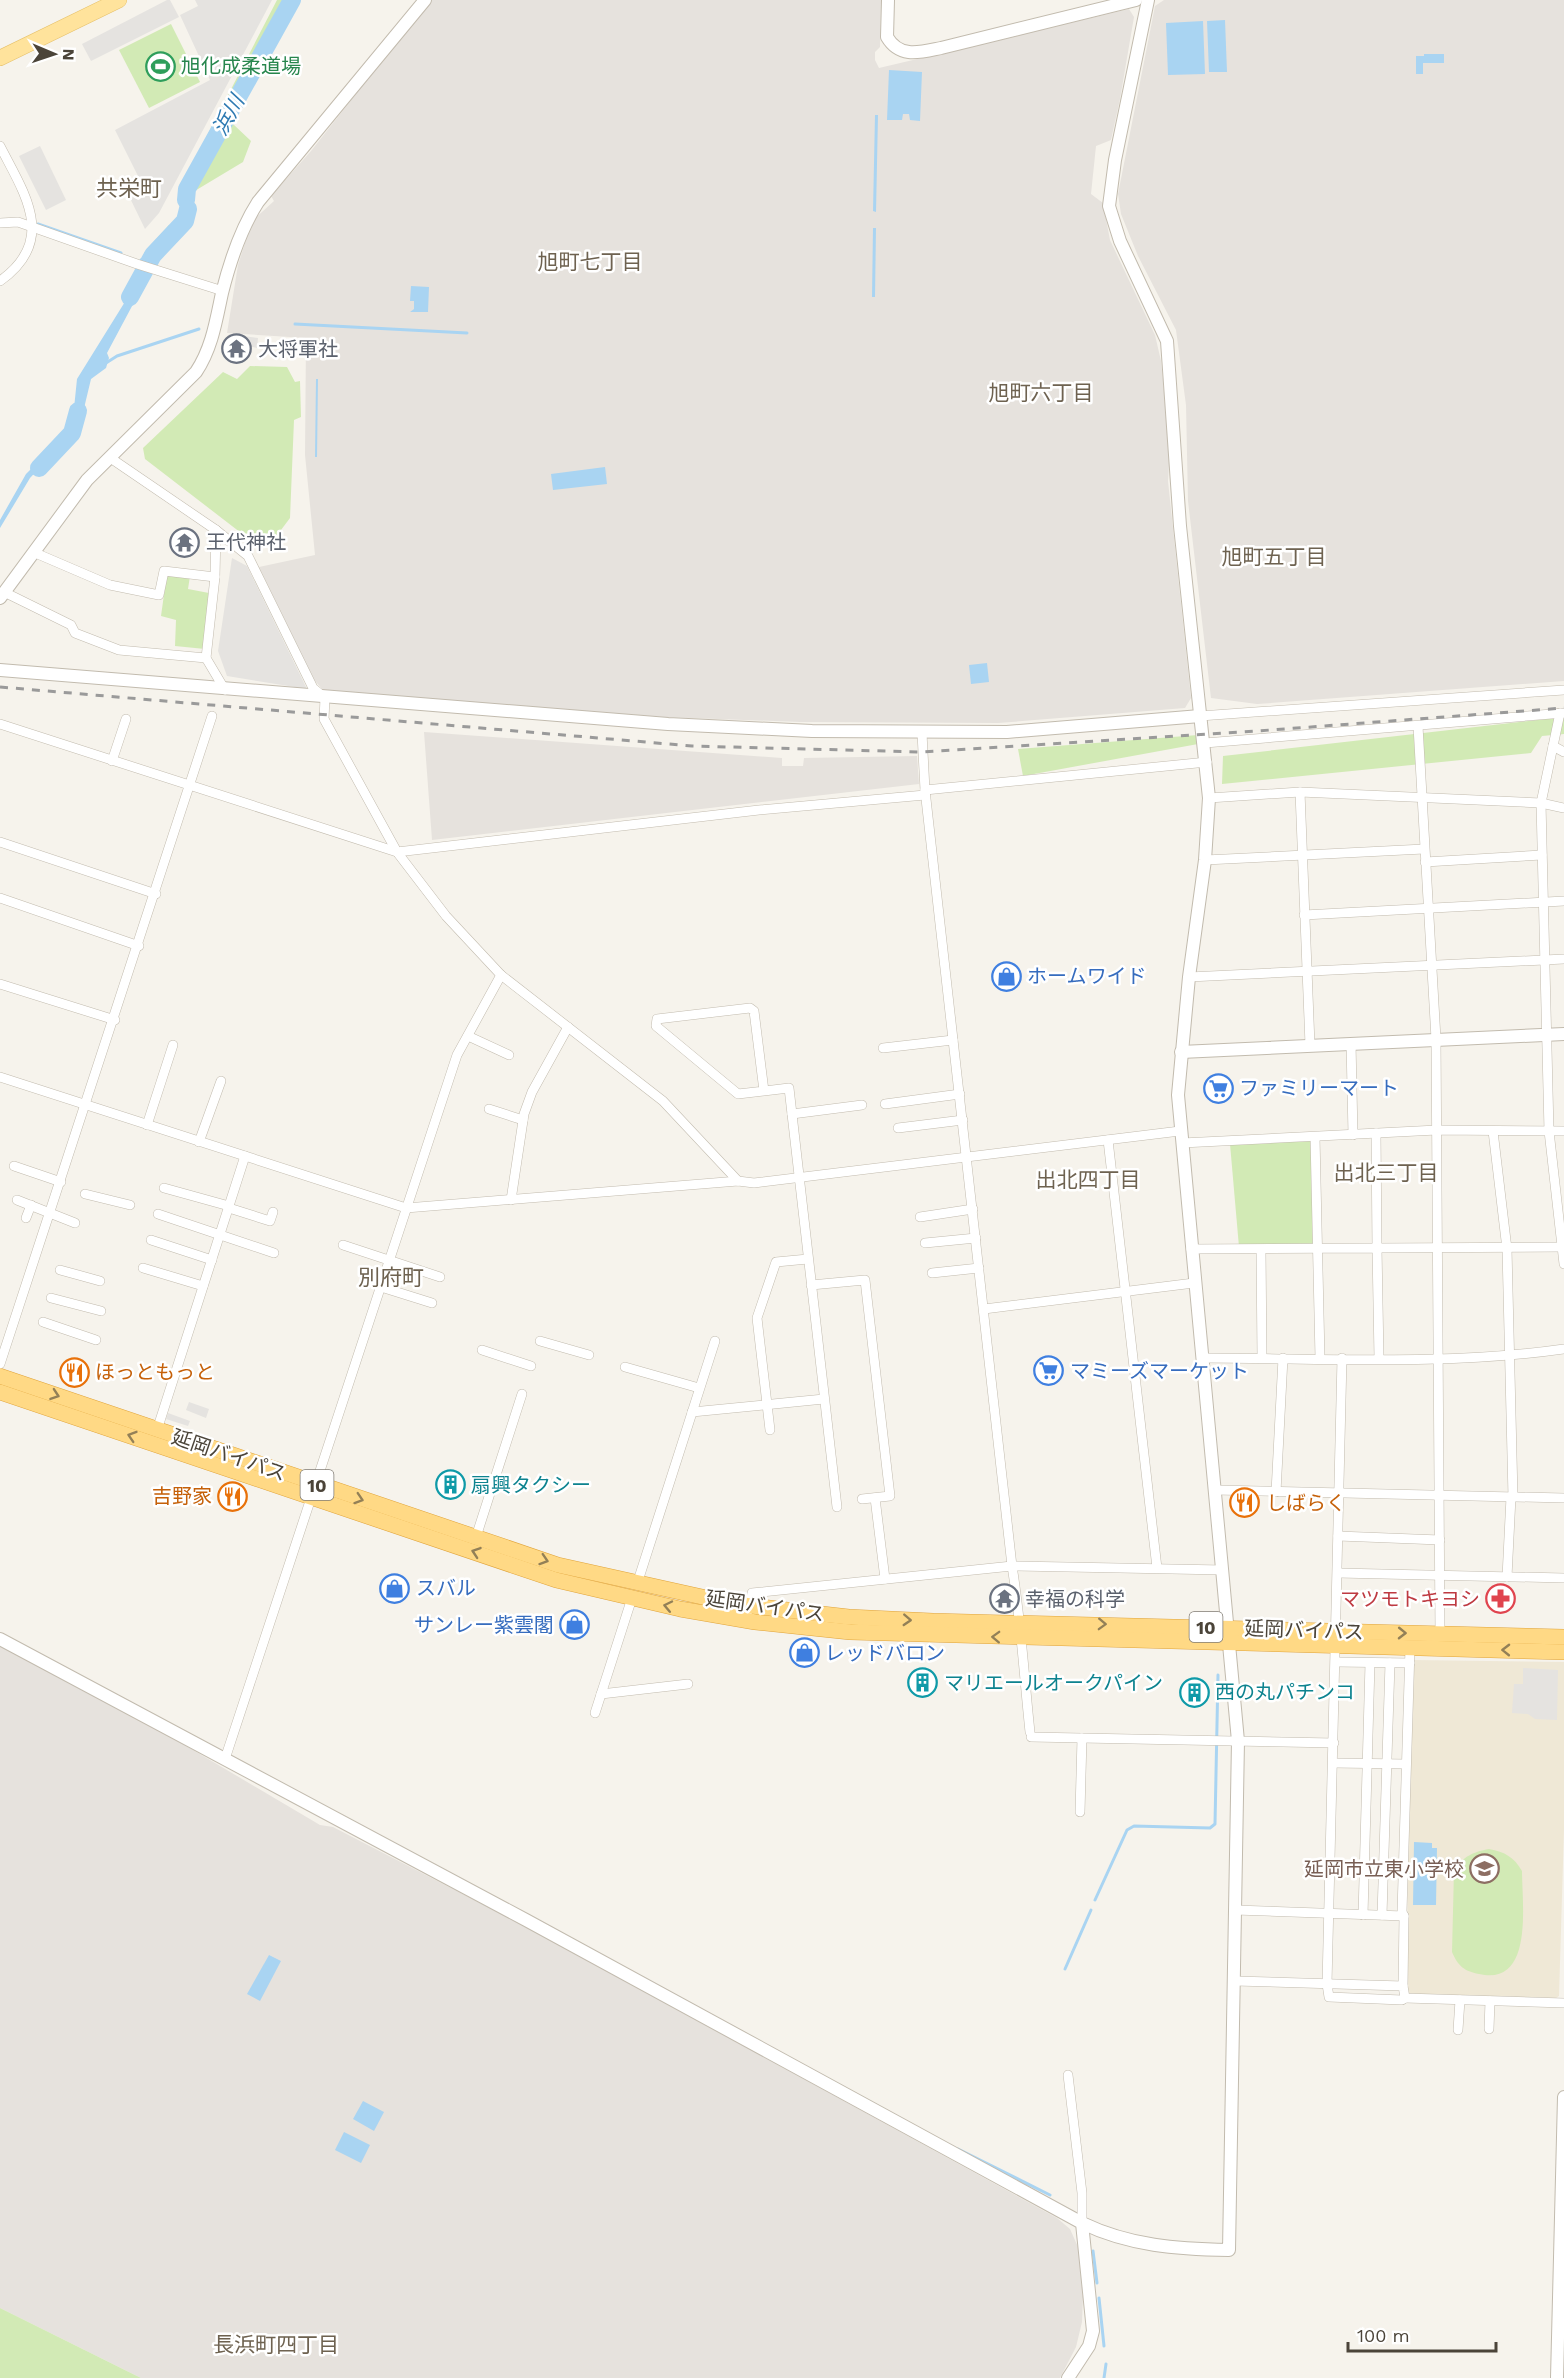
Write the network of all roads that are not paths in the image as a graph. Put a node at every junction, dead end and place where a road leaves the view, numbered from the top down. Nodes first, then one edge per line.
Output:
1 (118, 0) edge
2 (425, 0) edge
3 (888, 0) edge
4 (1136, 0) edge
5 (1148, 0) edge
6 (0, 58) edge
7 (0, 146) edge
8 (0, 223) edge
9 (31, 228) junction
10 (0, 280) edge
11 (223, 291) junction
12 (109, 457) junction
13 (216, 530) junction
14 (33, 552) junction
15 (215, 577) junction
16 (2, 595) edge
17 (206, 658) junction
18 (0, 670) edge
19 (225, 690) junction
20 (1564, 690) edge
21 (325, 698) junction
22 (1562, 713) edge
23 (212, 716) dead end
24 (1200, 716) junction
25 (126, 719) dead end
26 (0, 724) edge
27 (1418, 726) junction
28 (922, 733) junction
29 (1205, 743) junction
30 (1553, 746) junction
31 (1564, 752) edge
32 (112, 760) junction
33 (1207, 762) junction
34 (191, 786) junction
35 (925, 792) junction
36 (1300, 792) junction
37 (1421, 796) junction
38 (1209, 798) junction
39 (1541, 803) junction
40 (1564, 808) edge
41 (0, 842) edge
42 (1425, 849) junction
43 (397, 852) junction
44 (1302, 855) junction
45 (1542, 855) junction
46 (1205, 860) junction
47 (1425, 862) junction
48 (156, 894) junction
49 (0, 898) edge
50 (1564, 901) edge
51 (1543, 902) junction
52 (1428, 909) junction
53 (1304, 915) junction
54 (139, 946) junction
55 (1564, 959) edge
56 (1544, 960) junction
57 (1432, 967) junction
58 (1306, 971) junction
59 (501, 975) junction
60 (1189, 977) junction
61 (0, 984) edge
62 (115, 1020) junction
63 (568, 1027) junction
64 (1545, 1034) junction
65 (1564, 1034) edge
66 (468, 1036) junction
67 (1436, 1039) junction
68 (953, 1040) junction
69 (1351, 1043) junction
70 (173, 1045) dead end
71 (1310, 1046) junction
72 (884, 1048) dead end
73 (1180, 1052) junction
74 (509, 1055) dead end
75 (0, 1077) edge
76 (221, 1081) dead end
77 (764, 1091) junction
78 (960, 1094) junction
79 (885, 1104) dead end
80 (87, 1105) junction
81 (862, 1105) dead end
82 (489, 1109) dead end
83 (792, 1114) junction
84 (523, 1120) junction
85 (963, 1120) junction
86 (147, 1125) junction
87 (898, 1128) dead end
88 (1437, 1130) junction
89 (1493, 1131) junction
90 (1549, 1131) junction
91 (1564, 1131) edge
92 (1376, 1133) junction
93 (1353, 1134) junction
94 (1181, 1137) junction
95 (1315, 1137) junction
96 (1108, 1140) junction
97 (199, 1142) junction
98 (245, 1156) junction
99 (967, 1157) junction
100 (14, 1166) dead end
101 (799, 1176) junction
102 (738, 1181) junction
103 (61, 1182) junction
104 (1559, 1187) edge
105 (165, 1188) dead end
106 (85, 1194) dead end
107 (17, 1200) dead end
108 (511, 1200) junction
109 (31, 1205) junction
110 (130, 1205) dead end
111 (229, 1207) junction
112 (406, 1208) junction
113 (973, 1209) junction
114 (273, 1212) dead end
115 (51, 1213) junction
116 (158, 1214) dead end
117 (920, 1217) dead end
118 (26, 1218) dead end
119 (75, 1223) dead end
120 (220, 1234) junction
121 (976, 1238) junction
122 (151, 1240) dead end
123 (925, 1243) dead end
124 (342, 1245) dead end
125 (1562, 1247) edge
126 (1377, 1248) junction
127 (1191, 1249) junction
128 (1317, 1249) junction
129 (1437, 1249) junction
130 (1508, 1249) junction
131 (1261, 1250) junction
132 (274, 1253) dead end
133 (808, 1259) junction
134 (212, 1260) junction
135 (389, 1261) junction
136 (1564, 1264) edge
137 (143, 1268) dead end
138 (979, 1268) junction
139 (60, 1270) dead end
140 (932, 1273) dead end
141 (440, 1277) dead end
142 (100, 1281) dead end
143 (1194, 1283) junction
144 (811, 1285) junction
145 (203, 1286) junction
146 (381, 1287) junction
147 (1125, 1292) junction
148 (51, 1298) dead end
149 (432, 1303) dead end
150 (984, 1309) junction
151 (101, 1311) dead end
152 (43, 1322) dead end
153 (96, 1340) dead end
154 (540, 1341) dead end
155 (715, 1341) dead end
156 (1564, 1349) edge
157 (482, 1350) dead end
158 (589, 1355) dead end
159 (1510, 1357) junction
160 (1202, 1358) junction
161 (1262, 1358) junction
162 (1283, 1358) junction
163 (1320, 1358) junction
164 (1342, 1358) junction
165 (1379, 1358) junction
166 (1439, 1359) junction
167 (0, 1364) edge
168 (531, 1366) dead end
169 (625, 1367) dead end
170 (0, 1376) edge
171 (699, 1388) junction
172 (0, 1392) edge
173 (522, 1394) dead end
174 (824, 1399) junction
175 (767, 1405) junction
176 (692, 1412) junction
177 (157, 1430) junction
178 (770, 1430) dead end
179 (314, 1490) junction
180 (1216, 1490) junction
181 (1276, 1492) junction
182 (1339, 1493) junction
183 (1440, 1495) junction
184 (1512, 1497) junction
185 (862, 1498) dead end
186 (875, 1498) junction
187 (1564, 1498) edge
188 (837, 1507) dead end
189 (1338, 1536) junction
190 (476, 1537) junction
191 (1440, 1540) junction
192 (1012, 1566) junction
193 (1156, 1568) junction
194 (1223, 1570) junction
195 (1338, 1573) junction
196 (1440, 1576) junction
197 (1507, 1577) junction
198 (1564, 1578) edge
199 (885, 1579) junction
200 (635, 1591) junction
201 (748, 1613) junction
202 (1021, 1630) junction
203 (1440, 1634) junction
204 (1229, 1635) junction
205 (1564, 1637) edge
206 (0, 1639) edge
207 (1336, 1639) junction
208 (1564, 1652) edge
209 (1410, 1655) junction
210 (1336, 1662) junction
211 (1370, 1663) junction
212 (1390, 1663) junction
213 (688, 1684) dead end
214 (601, 1694) junction
215 (595, 1713) dead end
216 (1082, 1738) junction
217 (1238, 1741) junction
218 (1334, 1743) junction
219 (225, 1759) junction
220 (1333, 1763) junction
221 (1368, 1764) junction
222 (1388, 1764) junction
223 (1406, 1764) junction
224 (1080, 1812) dead end
225 (1235, 1910) junction
226 (1330, 1914) junction
227 (1363, 1915) junction
228 (1382, 1915) junction
229 (1404, 1916) junction
230 (1235, 1981) junction
231 (1327, 1983) junction
232 (1373, 1985) junction
233 (1403, 1986) junction
234 (1405, 1998) junction
235 (1372, 1999) junction
236 (1460, 2000) junction
237 (1490, 2001) junction
238 (1564, 2003) edge
239 (1458, 2030) dead end
240 (1489, 2030) dead end
241 (1068, 2075) dead end
242 (1564, 2097) edge
243 (1082, 2223) junction
244 (1068, 2378) edge
245 (1557, 2378) edge

1 - 6 main road
2 - 11 street
3 - 4 street
5 - 24 street
7 - 9 street
8 - 9 street
9 - 10 street
9 - 11 street
11 - 12 street
12 - 13 street
12 - 14 street
13 - 15 street
13 - 21 street
14 - 15 street
14 - 16 street
15 - 17 street
16 - 17 street
17 - 19 street
18 - 19 street
19 - 21 street
20 - 24 street
21 - 28 street
21 - 43 street
22 - 27 street
22 - 30 street
23 - 34 street
24 - 28 street
24 - 29 street
25 - 32 street
26 - 32 street
27 - 29 street
27 - 37 street
28 - 35 street
29 - 33 street
30 - 31 street
30 - 39 street
32 - 34 street
33 - 35 street
33 - 38 street
34 - 43 street
34 - 48 street
35 - 43 street
35 - 68 street
36 - 37 street
36 - 38 street
36 - 44 street
37 - 39 street
37 - 42 street
38 - 46 street
39 - 40 street
39 - 45 street
41 - 48 street
42 - 44 street
42 - 47 street
43 - 59 street
44 - 46 street
44 - 53 street
45 - 47 street
45 - 51 street
46 - 60 street
47 - 52 street
48 - 54 street
49 - 54 street
50 - 51 street
51 - 52 street
51 - 56 street
52 - 53 street
52 - 57 street
53 - 58 street
54 - 62 street
55 - 56 street
56 - 57 street
56 - 64 street
57 - 58 street
57 - 67 street
58 - 60 street
58 - 71 street
59 - 63 street
59 - 66 street
60 - 73 street
61 - 62 street
62 - 80 street
63 - 84 street
63 - 102 street
64 - 65 street
64 - 67 street
64 - 90 street
66 - 74 street
66 - 112 street
67 - 69 street
67 - 88 street
68 - 72 street
68 - 78 street
69 - 71 street
69 - 93 street
70 - 86 street
71 - 73 street
73 - 94 street
75 - 80 street
76 - 97 street
77 - 77 street
77 - 83 street
78 - 79 street
78 - 85 street
80 - 86 street
80 - 103 street
81 - 83 street
82 - 84 street
83 - 101 street
84 - 108 street
85 - 87 street
85 - 99 street
86 - 97 street
88 - 89 street
88 - 92 street
88 - 129 street
89 - 90 street
89 - 130 street
90 - 91 street
90 - 104 street
92 - 93 street
92 - 126 street
93 - 95 street
94 - 95 street
94 - 96 street
94 - 127 street
95 - 128 street
96 - 99 street
96 - 147 street
97 - 98 street
98 - 111 street
98 - 112 street
99 - 101 street
99 - 113 street
100 - 103 street
101 - 102 street
101 - 133 street
102 - 108 street
103 - 115 street
104 - 125 street
105 - 111 street
106 - 110 street
107 - 109 street
108 - 112 street
109 - 115 street
109 - 118 street
111 - 114 street
111 - 120 street
112 - 135 street
113 - 117 street
113 - 121 street
115 - 119 street
115 - 167 street
116 - 120 street
120 - 132 street
120 - 134 street
121 - 123 street
121 - 138 street
122 - 134 street
124 - 135 street
125 - 130 street
125 - 136 street
126 - 128 street
126 - 129 street
126 - 165 street
127 - 131 street
127 - 143 street
128 - 131 street
128 - 163 street
129 - 130 street
129 - 166 street
130 - 159 street
131 - 161 street
133 - 144 street
133 - 175 street
134 - 145 street
135 - 141 street
135 - 146 street
137 - 145 street
138 - 140 street
138 - 150 street
139 - 142 street
143 - 147 street
143 - 160 street
144 - 174 street
144 - 186 street
145 - 177 street
146 - 149 street
146 - 179 street
147 - 150 street
147 - 193 street
148 - 151 street
150 - 192 street
152 - 153 street
154 - 158 street
155 - 171 street
156 - 159 street
157 - 168 street
159 - 166 street
159 - 184 street
160 - 161 street
160 - 180 street
161 - 162 street
162 - 163 street
162 - 181 street
163 - 164 street
164 - 165 street
164 - 182 street
165 - 166 street
166 - 183 street
169 - 171 street
170 -> 177 highway, 延岡バイパス / 10
171 - 176 street
179 -> 172 highway, 延岡バイパス / 10
173 - 190 street
174 - 175 street
174 - 188 street
175 - 176 street
175 - 178 street
176 - 200 street
177 - 179 highway, 延岡バイパス / 10
179 -> 190 highway, 延岡バイパス / 10
200 -> 179 highway, 延岡バイパス / 10
179 - 219 street
180 - 181 street
180 - 194 street
181 - 182 street
182 - 183 street
182 - 189 street
183 - 184 street
183 - 191 street
184 - 187 street
184 - 197 street
185 - 186 street
186 - 199 street
189 - 191 street
189 - 195 street
190 -> 200 highway, 延岡バイパス / 10
191 - 196 street
192 - 193 street
192 - 199 street
192 - 202 street
193 - 194 street
194 - 204 street
195 - 196 street
195 - 207 street
196 - 197 street
196 - 203 street
197 - 198 street
199 - 201 street
200 - 201 highway, 延岡バイパス / 10
200 - 214 street
201 - 202 highway, 延岡バイパス / 10
202 - 204 highway, 延岡バイパス / 10
202 - 216 street
203 - 205 highway, 延岡バイパス / 10
207 -> 203 highway, 延岡バイパス / 10
204 - 207 highway, 延岡バイパス / 10
204 - 217 street
206 - 219 street
207 - 209 highway, 延岡バイパス / 10
207 - 210 street
208 -> 209 highway, 延岡バイパス / 10
209 - 212 street
209 - 223 street
210 - 211 street
210 - 218 street
211 - 212 street
211 - 221 street
212 - 222 street
213 - 214 street
214 - 215 street
216 - 217 street
216 - 224 street
217 - 218 street
217 - 225 street
218 - 220 street
219 - 243 street
220 - 221 street
220 - 226 street
221 - 222 street
221 - 227 street
222 - 223 street
222 - 228 street
223 - 229 street
225 - 226 street
225 - 230 street
226 - 227 street
226 - 231 street
227 - 228 street
228 - 229 street
229 - 233 street
230 - 231 street
230 - 243 street
231 - 232 street
231 - 235 street
232 - 233 street
232 - 235 street
233 - 234 street
234 - 235 street
234 - 236 street
236 - 237 street
236 - 239 street
237 - 238 street
237 - 240 street
241 - 243 street
242 - 245 street
243 - 244 street

